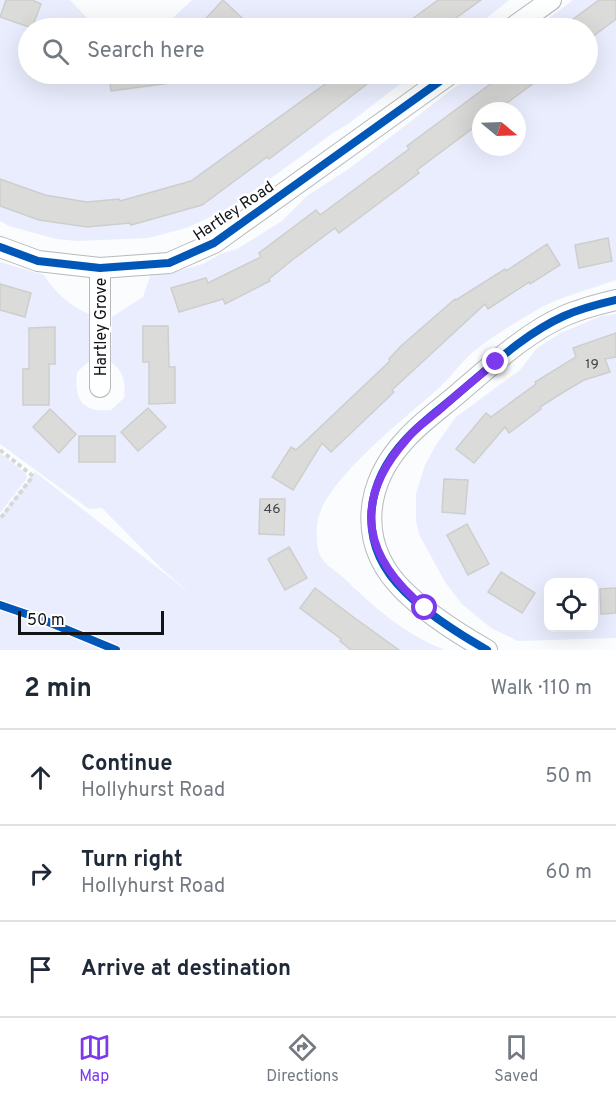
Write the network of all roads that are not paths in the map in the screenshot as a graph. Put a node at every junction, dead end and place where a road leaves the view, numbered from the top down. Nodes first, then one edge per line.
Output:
1 (551, 0) edge
2 (526, 18) edge
3 (436, 84) edge
4 (0, 247) edge
5 (100, 267) junction
6 (616, 300) edge
7 (100, 387) dead end
8 (487, 650) edge

1 - 2 street
3 - 5 street, Hartley Road
4 - 5 street, Hartley Road
5 - 7 street, Hartley Grove
6 - 8 street

